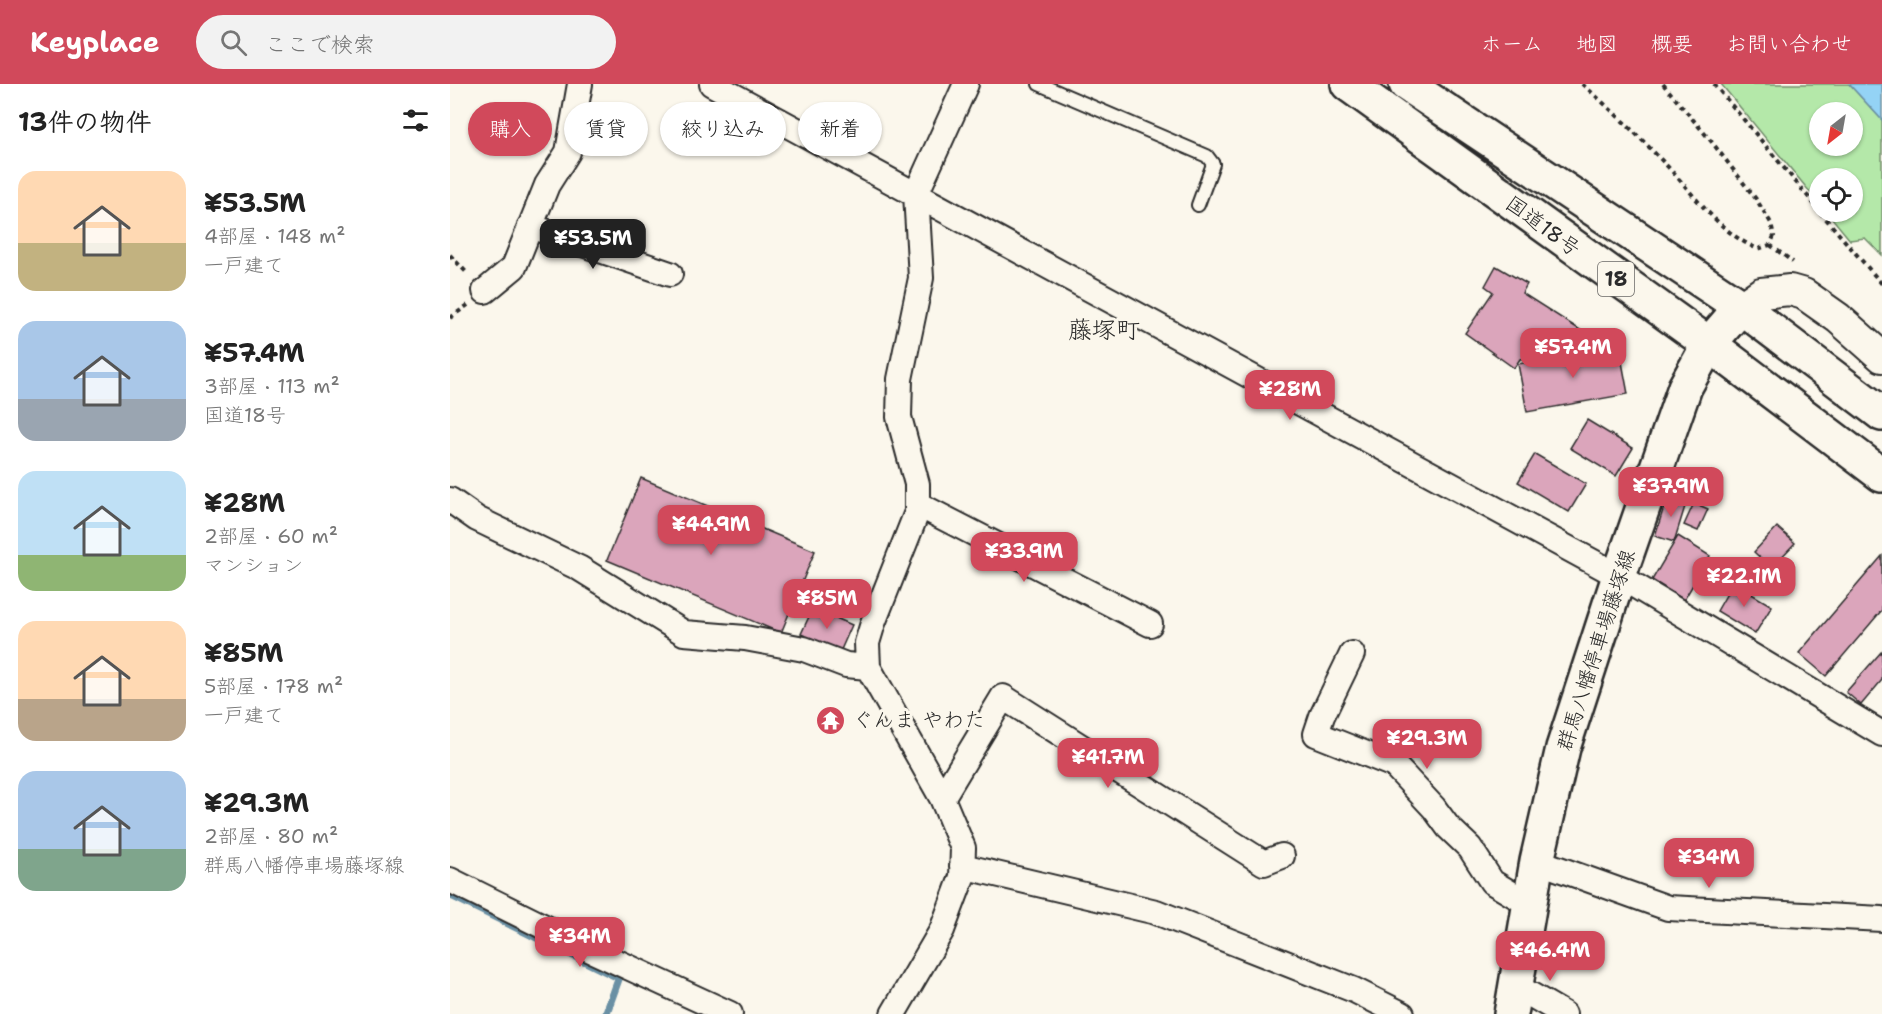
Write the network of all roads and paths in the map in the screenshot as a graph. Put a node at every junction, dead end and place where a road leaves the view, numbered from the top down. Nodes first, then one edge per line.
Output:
1 (580, 84) edge
2 (711, 84) edge
3 (966, 84) edge
4 (1040, 84) edge
5 (1348, 84) edge
6 (1406, 84) edge
7 (1582, 84) edge
8 (1663, 84) edge
9 (1714, 84) edge
10 (916, 194) junction
11 (1809, 198) edge
12 (1198, 205) dead end
13 (1829, 222) edge
14 (530, 226) junction
15 (670, 274) dead end
16 (1882, 284) edge
17 (485, 291) dead end
18 (1741, 307) junction
19 (1709, 344) junction
20 (1882, 357) edge
21 (1882, 414) edge
22 (1882, 475) edge
23 (450, 500) edge
24 (917, 504) junction
25 (1619, 576) junction
26 (1150, 624) dead end
27 (1352, 654) dead end
28 (868, 667) junction
29 (1882, 734) edge
30 (942, 798) junction
31 (1282, 856) dead end
32 (1537, 861) junction
33 (962, 866) junction
34 (450, 880) edge
35 (1529, 904) junction
36 (1882, 919) edge
37 (1514, 1000) edge
38 (730, 1014) edge
39 (893, 1014) edge
40 (1402, 1014) edge
41 (1564, 1014) edge

1 - 14 street
2 - 10 street
3 - 10 street
4 - 12 lane
5 - 19 main road, 国道18号 / 18
6 - 18 main road, 国道18号 / 18
7 - 8 path
9 - 11 path
10 - 24 street
10 - 25 street
13 - 16 path
14 - 15 street
14 - 17 street
18 - 19 main road, 群馬八幡停車場藤塚線
18 - 20 street
18 - 21 main road, 国道18号 / 18
19 - 22 main road, 国道18号 / 18
19 - 25 main road, 群馬八幡停車場藤塚線
23 - 28 street
24 - 26 street
24 - 28 street
25 - 29 street
25 - 32 main road, 群馬八幡停車場藤塚線
27 - 35 street
28 - 30 street
30 - 31 street
30 - 33 street
32 - 35 main road, 群馬八幡停車場藤塚線
32 - 36 street
33 - 39 street
33 - 40 street
34 - 38 street
35 - 37 main road, 群馬八幡停車場藤塚線
37 - 41 street

